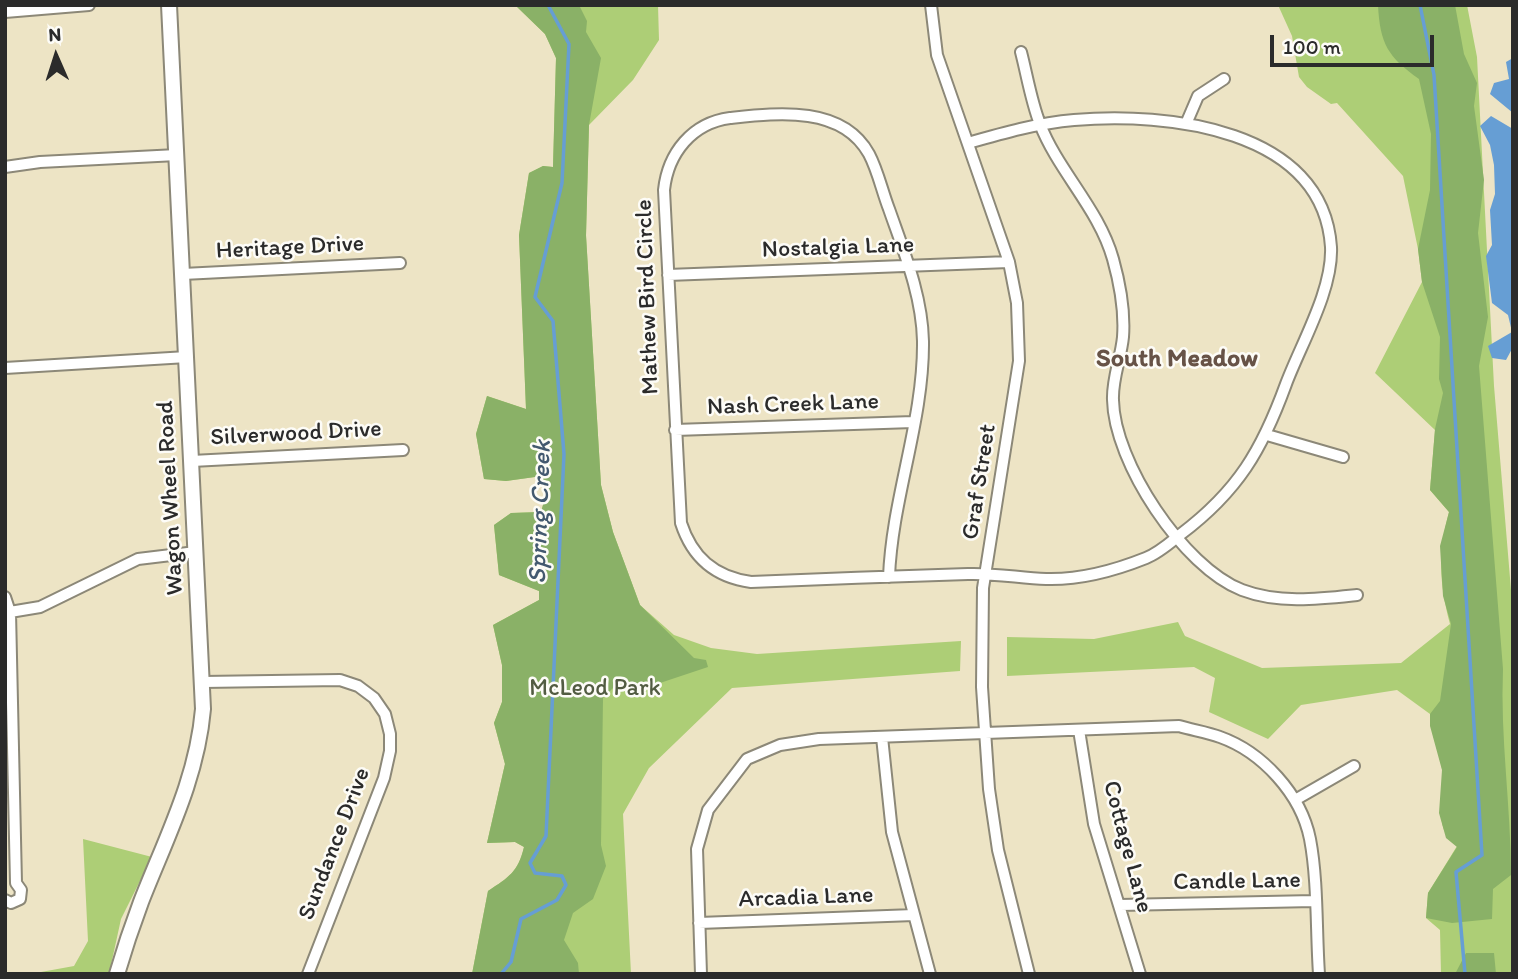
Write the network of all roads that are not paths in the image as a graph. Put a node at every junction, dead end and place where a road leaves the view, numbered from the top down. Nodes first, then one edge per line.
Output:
1 (89, 5) edge
2 (169, 5) edge
3 (931, 5) edge
4 (5, 12) edge
5 (1021, 51) dead end
6 (1224, 79) dead end
7 (1040, 124) junction
8 (1186, 124) junction
9 (968, 143) junction
10 (177, 155) junction
11 (5, 167) edge
12 (1009, 262) junction
13 (400, 263) dead end
14 (909, 266) junction
15 (183, 274) junction
16 (668, 275) junction
17 (187, 357) junction
18 (5, 368) edge
19 (913, 422) junction
20 (675, 430) junction
21 (1267, 435) junction
22 (403, 450) dead end
23 (1343, 457) dead end
24 (192, 461) junction
25 (1176, 538) junction
26 (196, 552) junction
27 (985, 574) junction
28 (890, 577) junction
29 (1357, 596) dead end
30 (5, 597) edge
31 (10, 612) junction
32 (203, 682) junction
33 (1079, 730) junction
34 (985, 733) junction
35 (882, 737) junction
36 (1354, 766) dead end
37 (1295, 800) junction
38 (5, 900) edge
39 (1314, 901) junction
40 (1120, 905) junction
41 (914, 915) junction
42 (699, 923) junction
43 (117, 974) edge
44 (308, 974) edge
45 (701, 974) edge
46 (930, 974) edge
47 (1029, 974) edge
48 (1140, 974) edge
49 (1319, 974) edge

1 - 4 street
2 - 10 street, Wagon Wheel Road
3 - 9 street, Graf Street
5 - 7 street
6 - 8 street
7 - 8 street, Mathew Bird Circle
7 - 9 street, Mathew Bird Circle
7 - 25 street
8 - 21 street, Mathew Bird Circle
9 - 12 street, Graf Street
10 - 11 street
10 - 15 street, Wagon Wheel Road
12 - 14 street, Nostalgia Lane
12 - 27 street, Graf Street
13 - 15 street, Heritage Drive
14 - 16 street, Nostalgia Lane
14 - 16 street, Mathew Bird Circle
14 - 19 street, Mathew Bird Circle
15 - 17 street, Wagon Wheel Road
16 - 20 street, Mathew Bird Circle
17 - 18 street
17 - 24 street, Wagon Wheel Road
19 - 20 street, Nash Creek Lane
19 - 28 street, Mathew Bird Circle
20 - 28 street, Mathew Bird Circle
21 - 23 street
21 - 25 street, Mathew Bird Circle
22 - 24 street, Silverwood Drive
24 - 26 street, Wagon Wheel Road
25 - 27 street, Mathew Bird Circle
25 - 29 street
26 - 31 street
26 - 32 street, Wagon Wheel Road
27 - 28 street, Mathew Bird Circle
27 - 34 street, Graf Street
30 - 31 street
31 - 38 street
32 - 43 street, Wagon Wheel Road
32 - 44 street, Sundance Drive
33 - 34 street
33 - 37 street
33 - 40 street, Cottage Lane
34 - 35 street
34 - 47 street, Graf Street
35 - 41 street
35 - 42 street
36 - 37 street
37 - 39 street
39 - 40 street, Candle Lane
39 - 49 street
40 - 48 street, Cottage Lane
41 - 42 street, Arcadia Lane
41 - 46 street
42 - 45 street

